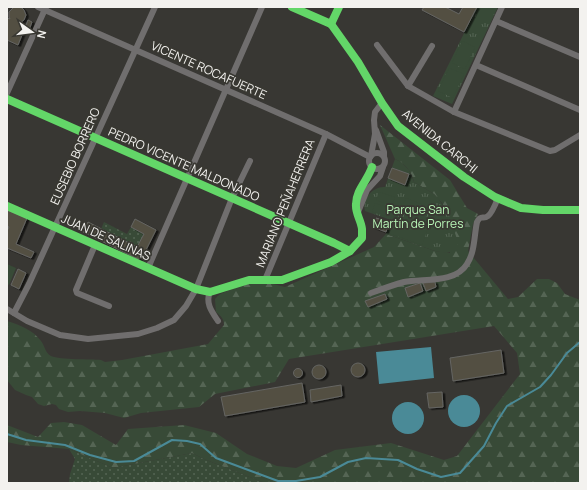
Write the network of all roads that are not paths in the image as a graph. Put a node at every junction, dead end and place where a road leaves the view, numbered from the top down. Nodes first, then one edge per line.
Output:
1 (38, 7) edge
2 (155, 7) edge
3 (262, 7) edge
4 (292, 7) edge
5 (340, 7) edge
6 (502, 7) edge
7 (45, 8) edge
8 (496, 21) junction
9 (331, 24) junction
10 (377, 45) dead end
11 (432, 46) dead end
12 (135, 50) junction
13 (580, 57) edge
14 (476, 65) junction
15 (408, 86) junction
16 (226, 90) junction
17 (7, 93) edge
18 (7, 99) edge
19 (382, 103) junction
20 (580, 110) edge
21 (454, 112) junction
22 (375, 128) junction
23 (326, 134) junction
24 (580, 135) edge
25 (95, 138) junction
26 (370, 156) junction
27 (384, 156) junction
28 (250, 160) dead end
29 (372, 167) junction
30 (383, 168) junction
31 (187, 178) junction
32 (232, 198) junction
33 (498, 198) junction
34 (7, 206) edge
35 (580, 210) edge
36 (358, 212) junction
37 (288, 223) junction
38 (55, 227) junction
39 (95, 245) junction
40 (350, 251) junction
41 (148, 268) junction
42 (265, 280) junction
43 (196, 290) junction
44 (210, 292) junction
45 (371, 292) dead end
46 (109, 306) dead end
47 (7, 309) edge
48 (14, 313) junction
49 (218, 321) dead end

1 - 7 street, VICENTE ROCAFUERTE
2 - 12 street, EUSEBIO BORRERO
3 - 16 street
4 - 9 street
5 - 9 street
6 - 8 street
7 - 12 street, VICENTE ROCAFUERTE
7 - 17 street
8 - 13 street
8 - 14 street
9 - 19 street, AVENIDA CARCHI
10 - 15 street
11 - 15 street
12 - 16 street, VICENTE ROCAFUERTE
12 - 25 street, EUSEBIO BORRERO
14 - 20 street
14 - 21 street
15 - 21 street
16 - 23 street, VICENTE ROCAFUERTE
16 - 31 street
18 - 25 street, PEDRO VICENTE MALDONADO
19 - 22 street
19 - 33 street, AVENIDA CARCHI
21 - 24 street
22 - 26 street
22 - 27 street
23 - 26 street, VICENTE ROCAFUERTE
23 - 37 street, MARIANO PEÑAHERRERA
25 - 31 street, PEDRO VICENTE MALDONADO
25 - 38 street, EUSEBIO BORRERO
26 - 27 street
26 - 29 street
27 - 30 street
28 - 32 street
29 - 30 street
29 - 36 street
30 - 36 street
31 - 32 street, PEDRO VICENTE MALDONADO
31 - 41 street
32 - 37 street, PEDRO VICENTE MALDONADO
32 - 43 street
33 - 35 street, AVENIDA CARCHI
33 - 45 street
34 - 38 street, JUAN DE SALINAS
36 - 40 street
37 - 40 street, PEDRO VICENTE MALDONADO
37 - 42 street, MARIANO PEÑAHERRERA
38 - 39 street, JUAN DE SALINAS
38 - 48 street, EUSEBIO BORRERO
39 - 41 street, JUAN DE SALINAS
39 - 46 street
40 - 42 street
41 - 43 street, JUAN DE SALINAS
42 - 44 street
43 - 44 street, JUAN DE SALINAS
43 - 48 street
44 - 49 street
47 - 48 street

